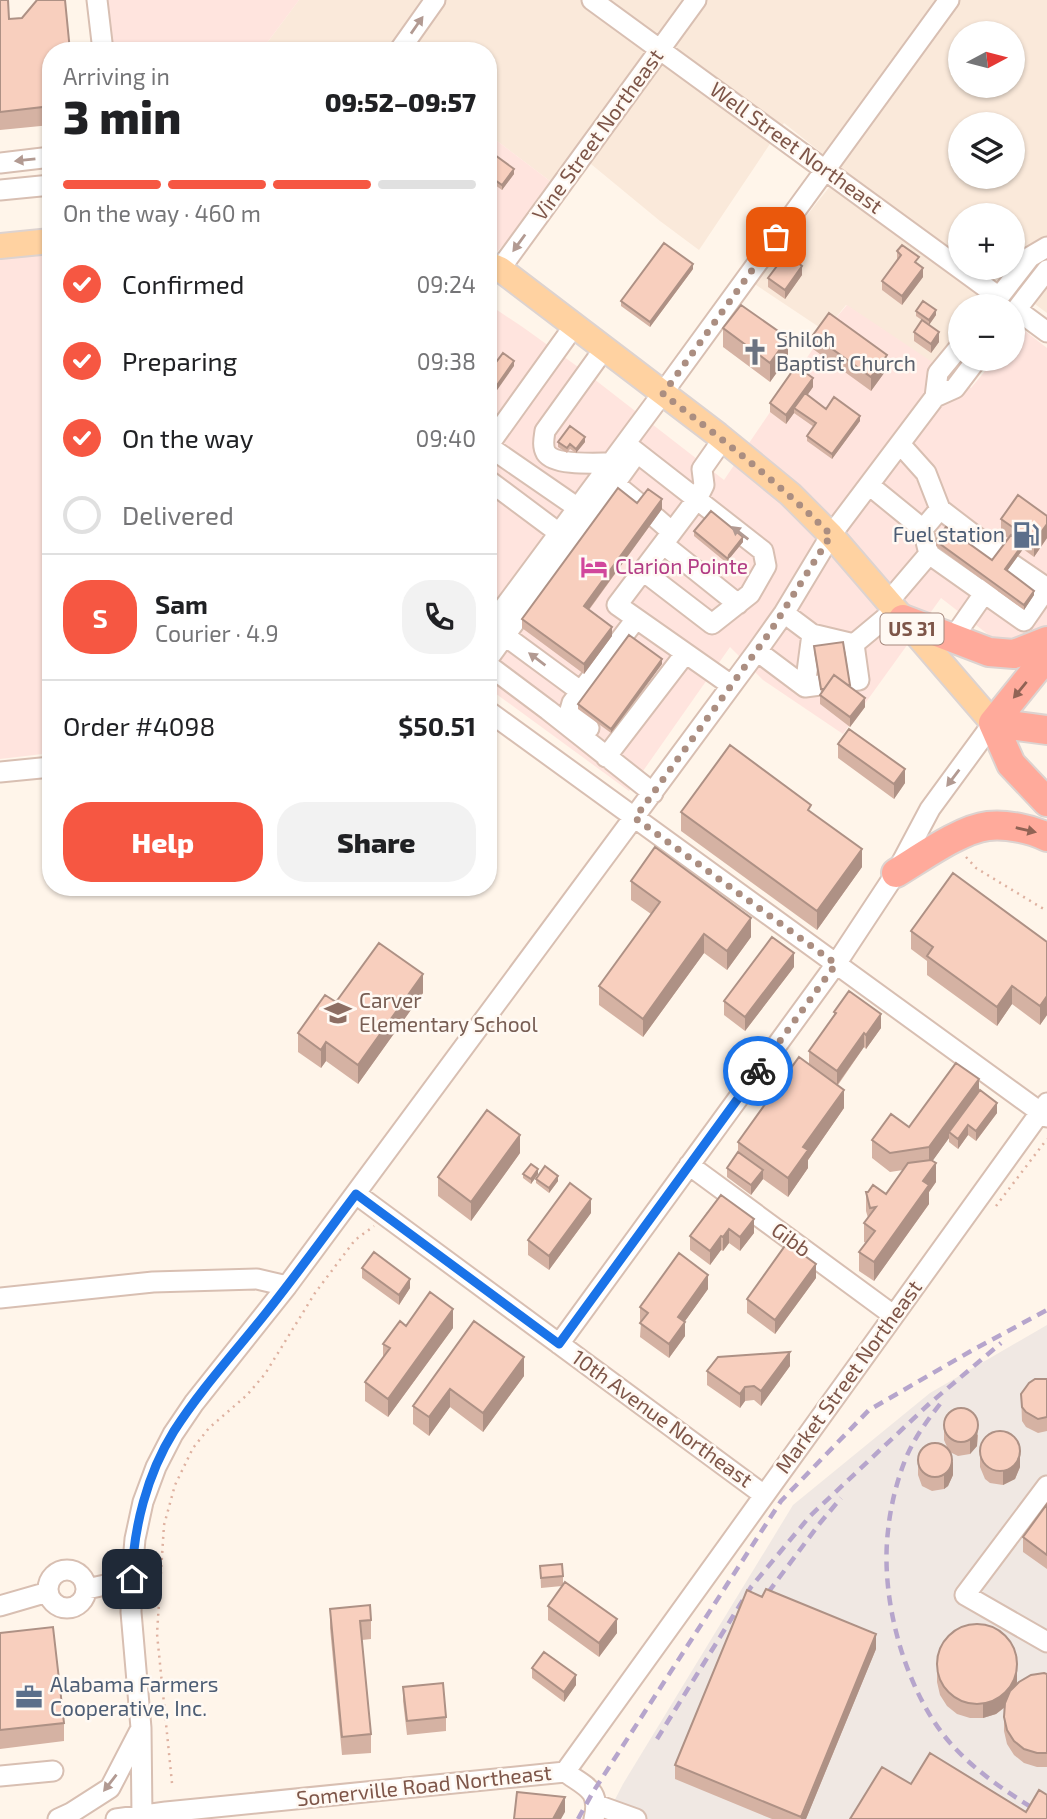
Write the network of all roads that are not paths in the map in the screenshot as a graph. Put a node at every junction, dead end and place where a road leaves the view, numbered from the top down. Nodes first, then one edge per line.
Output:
1 (97, 0) edge
2 (435, 0) edge
3 (592, 0) edge
4 (696, 0) edge
5 (949, 0) edge
6 (102, 42) edge
7 (405, 42) edge
8 (660, 49) junction
9 (42, 158) edge
10 (0, 163) edge
11 (825, 169) junction
12 (42, 187) edge
13 (0, 190) edge
14 (42, 242) edge
15 (0, 246) edge
16 (1047, 247) edge
17 (497, 262) edge
18 (497, 268) edge
19 (1047, 270) edge
20 (985, 294) edge
21 (1001, 294) edge
22 (1025, 299) edge
23 (1025, 318) edge
24 (574, 326) junction
25 (1047, 332) edge
26 (604, 349) junction
27 (948, 361) edge
28 (968, 371) edge
29 (663, 394) junction
30 (935, 397) junction
31 (497, 433) edge
32 (723, 439) junction
33 (900, 444) junction
34 (631, 448) junction
35 (497, 452) edge
36 (610, 474) junction
37 (869, 485) junction
38 (497, 487) edge
39 (697, 499) junction
40 (578, 508) junction
41 (940, 509) junction
42 (923, 529) junction
43 (559, 533) junction
44 (831, 535) junction
45 (668, 538) junction
46 (961, 552) junction
47 (929, 554) junction
48 (643, 571) junction
49 (989, 571) junction
50 (738, 604) junction
51 (896, 610) junction
52 (784, 613) junction
53 (636, 619) junction
54 (497, 627) edge
55 (497, 627) edge
56 (497, 631) edge
57 (812, 634) junction
58 (953, 638) junction
59 (1047, 640) edge
60 (854, 644) junction
61 (757, 651) junction
62 (685, 654) junction
63 (1047, 656) edge
64 (850, 670) edge
65 (497, 672) edge
66 (731, 685) junction
67 (574, 686) junction
68 (548, 710) junction
69 (497, 718) edge
70 (993, 723) junction
71 (1047, 730) edge
72 (610, 752) junction
73 (42, 767) edge
74 (0, 772) edge
75 (653, 793) junction
76 (1047, 802) edge
77 (635, 818) junction
78 (1047, 837) edge
79 (896, 873) junction
80 (836, 964) junction
81 (1045, 1111) edge
82 (689, 1165) junction
83 (356, 1194) junction
84 (287, 1286) junction
85 (0, 1298) edge
86 (892, 1315) junction
87 (559, 1344) junction
88 (1047, 1486) edge
89 (764, 1495) junction
90 (132, 1579) junction
91 (87, 1589) junction
92 (48, 1592) junction
93 (0, 1606) edge
94 (1047, 1642) edge
95 (141, 1728) junction
96 (53, 1771) dead end
97 (565, 1772) junction
98 (0, 1776) edge
99 (596, 1812) edge
100 (186, 1815) edge
101 (141, 1817) edge
102 (58, 1819) edge
103 (116, 1819) edge
104 (636, 1819) edge

1 - 6 street
7 -> 2 street
3 - 8 street, Well Street Northeast
4 - 8 street, Vine Street Northeast
5 - 11 street
8 - 11 street, Well Street Northeast
8 -> 17 street, Vine Street Northeast
9 -> 10 street
11 - 20 street, Well Street Northeast
11 - 29 street
12 - 13 street
14 - 15 main road
16 - 21 street
18 - 24 main road, US 31
19 - 22 street
23 - 25 street
24 - 26 main road, US 31
24 - 31 street
26 - 29 main road, US 31
26 - 36 street
27 - 30 street
28 - 30 street
29 - 32 main road, US 31
29 - 34 street
30 - 33 street
32 - 39 street
32 - 44 main road, US 31
33 - 37 street
33 - 41 street
34 - 36 street
34 - 39 street
35 - 40 street
36 - 40 street
36 - 45 street
36 - 54 street
37 - 42 street
37 - 44 street
38 - 43 street
39 - 45 street
50 -> 39 street
40 - 43 street
41 - 42 street
41 - 46 street
42 - 47 street
43 - 55 street
44 - 51 main road, US 31
44 - 52 street
45 - 48 street
45 - 50 street
46 - 47 street
46 - 49 street
46 - 49 street
47 - 51 street
48 - 50 street
48 - 53 street
49 - 49 street
49 - 58 street
51 - 58 highway
51 - 60 street
51 - 70 main road, US 31
52 - 57 street
52 - 61 street
53 - 62 street
53 - 67 street
67 -> 56 street
57 - 60 street
57 - 61 street
58 - 59 highway
60 - 64 street
61 - 66 street
62 - 66 street
62 - 72 street
63 -> 70 highway
65 - 68 street
66 - 75 street
67 - 68 street
67 - 72 street
68 - 72 street
69 - 77 street
70 - 71 highway
70 - 76 highway, US 31
70 -> 79 street
72 - 75 street
73 - 74 street
75 - 77 street
77 - 80 street
77 - 83 street
79 -> 78 highway
79 - 80 street
80 - 81 street
80 - 82 street
81 - 86 street, Market Street Northeast
82 - 86 street, Gibb
82 - 87 street
83 - 84 street
83 - 87 street, 10th Avenue Northeast
84 - 85 street
84 - 90 street
86 - 89 street, Market Street Northeast
87 - 89 street, 10th Avenue Northeast
88 - 94 street
89 - 97 street, Market Street Northeast
90 - 91 street
90 - 95 street
91 - 92 street
91 - 92 street
92 - 93 street
95 - 101 street
95 -> 102 street
96 - 98 street
97 - 99 street
97 - 100 street, Somerville Road Northeast
99 - 104 street
100 - 101 street, Somerville Road Northeast
101 - 103 street, Somerville Road Northeast

